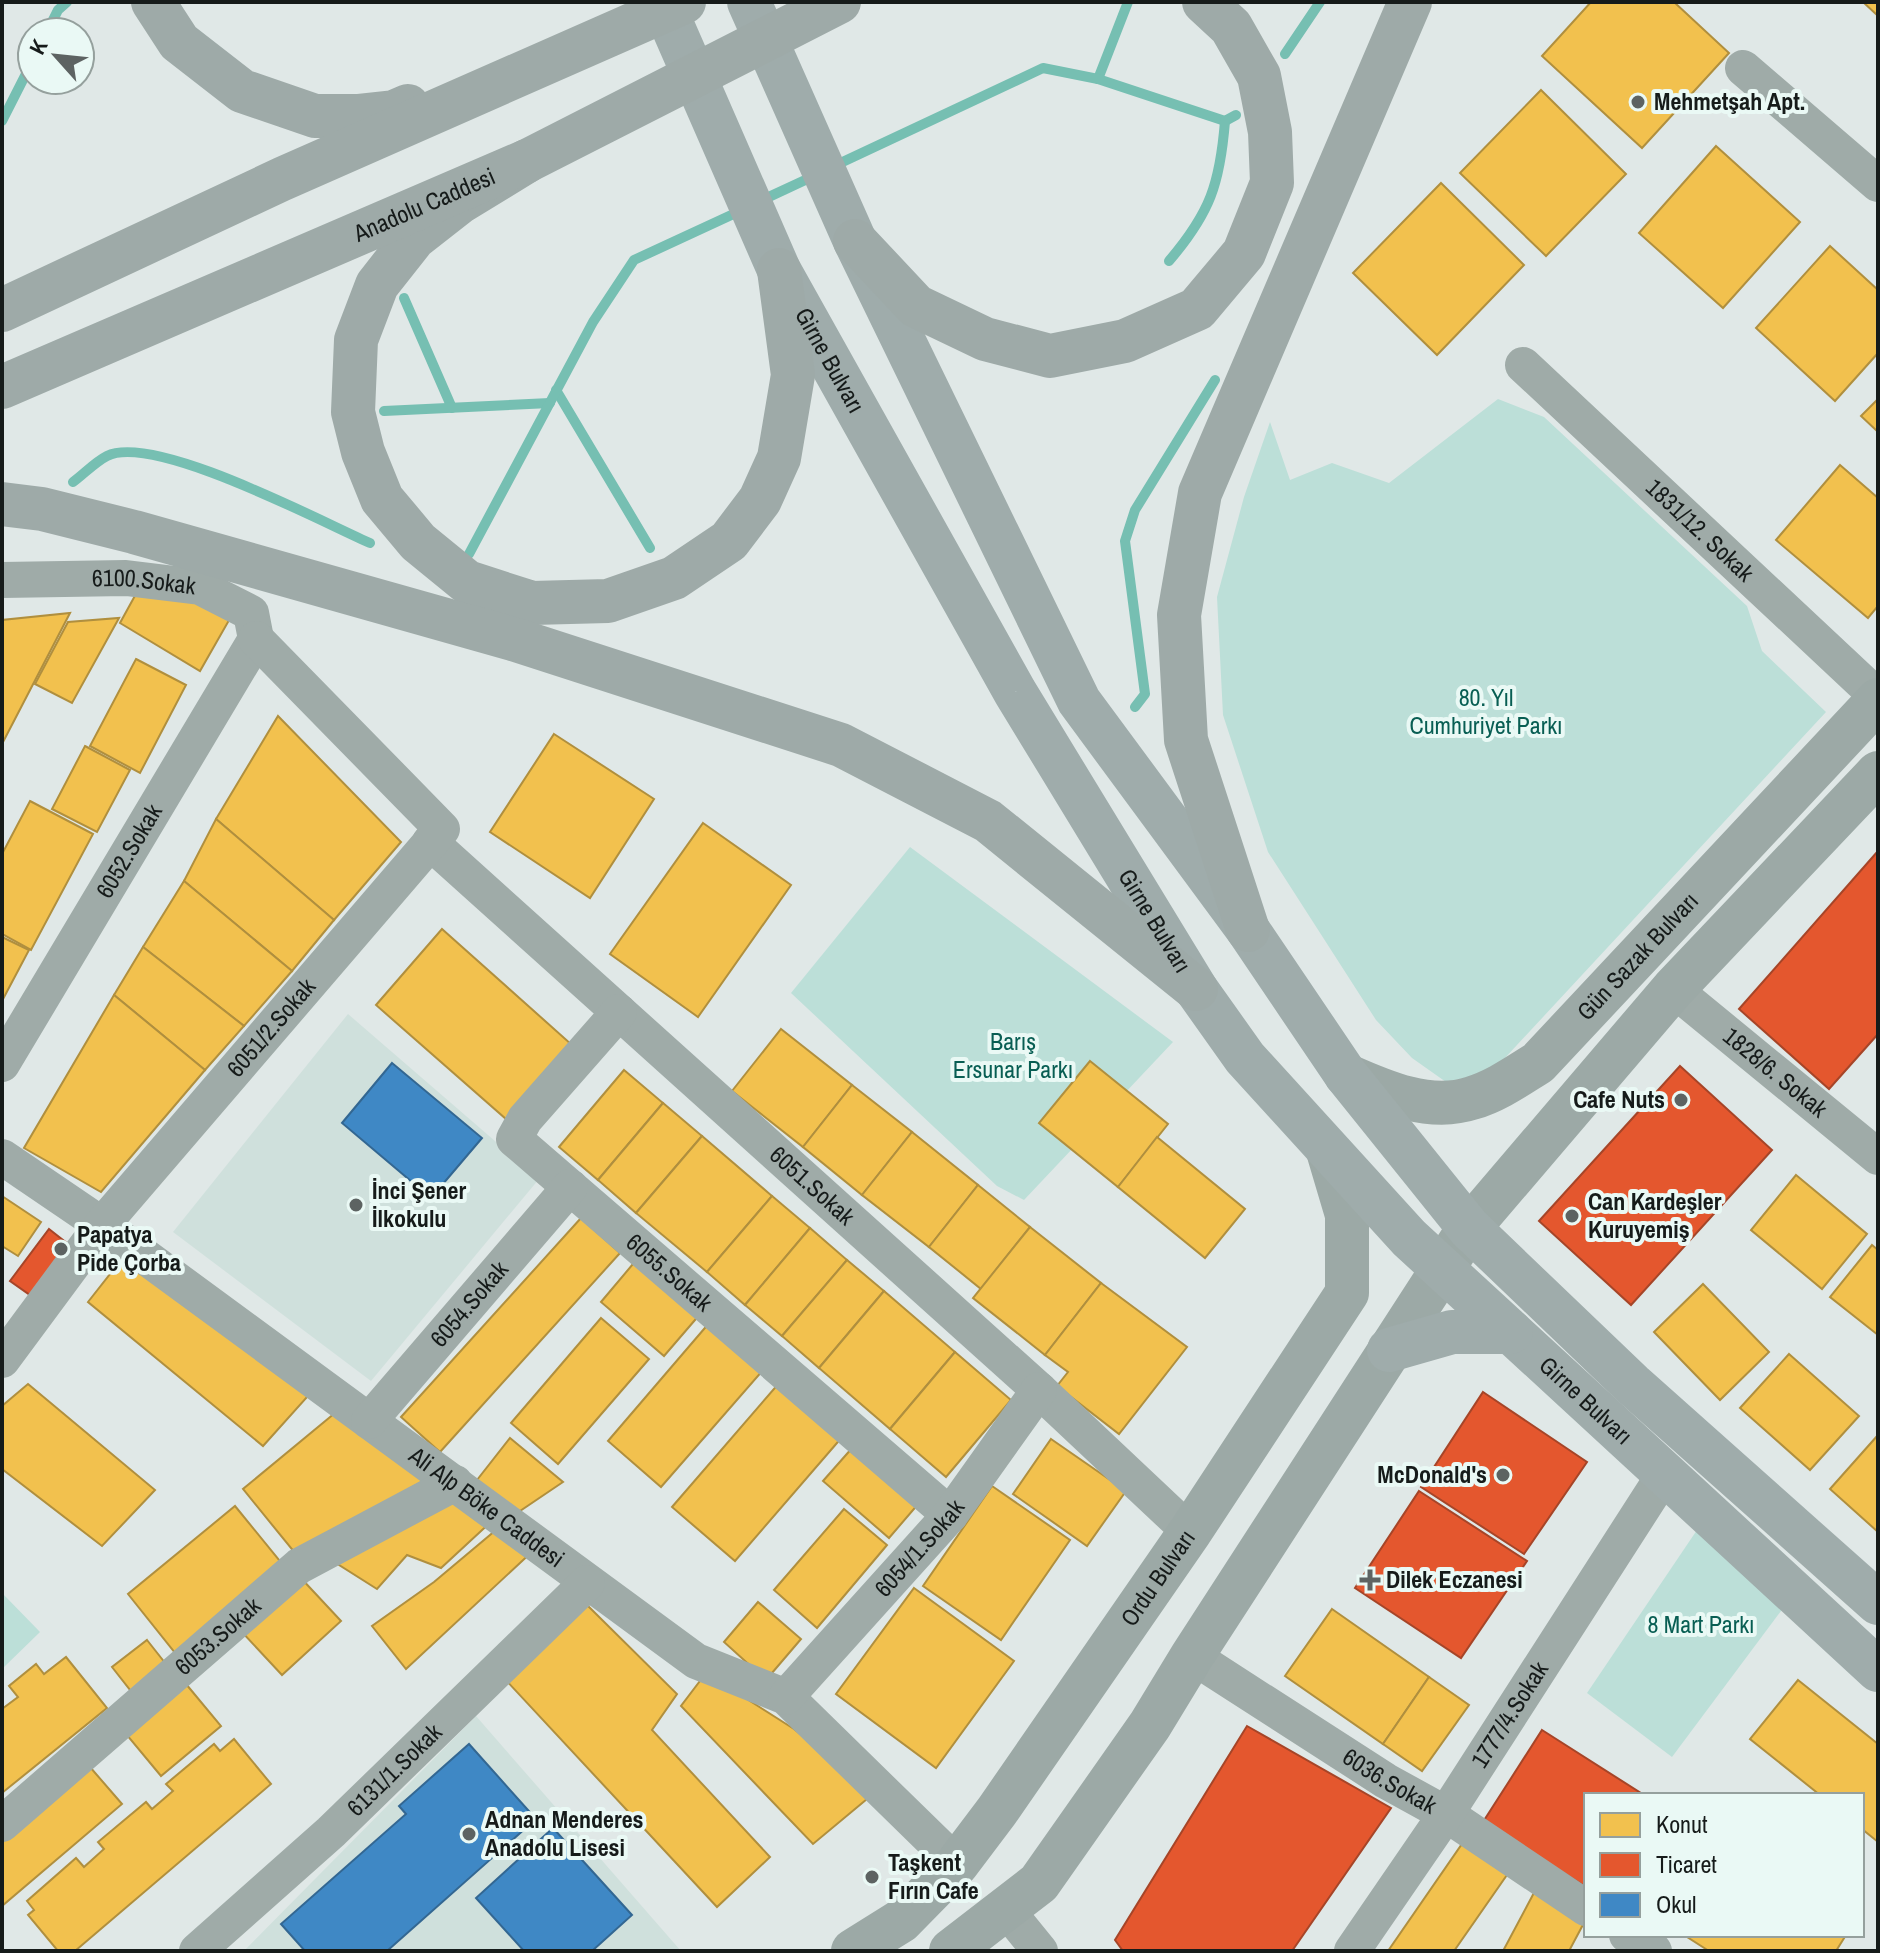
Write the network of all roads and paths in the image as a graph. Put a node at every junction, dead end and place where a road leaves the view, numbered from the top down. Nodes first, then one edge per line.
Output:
1 (153, 2) edge
2 (662, 2) edge
3 (684, 2) edge
4 (749, 2) edge
5 (839, 2) edge
6 (1204, 2) edge
7 (1410, 2) edge
8 (1743, 68) dead end
9 (513, 76) junction
10 (527, 161) junction
11 (1878, 184) edge
12 (855, 241) junction
13 (779, 270) junction
14 (2, 310) edge
15 (1523, 365) dead end
16 (2, 387) edge
17 (2, 504) edge
18 (2, 580) edge
19 (256, 639) junction
20 (1878, 698) edge
21 (1878, 773) edge
22 (436, 836) junction
23 (1248, 930) junction
24 (1196, 989) junction
25 (1673, 989) junction
26 (619, 1012) junction
27 (2, 1064) edge
28 (1346, 1075) junction
29 (1328, 1151) junction
30 (2, 1157) edge
31 (1878, 1157) edge
32 (570, 1187) junction
33 (102, 1225) junction
34 (1469, 1228) junction
35 (1444, 1270) junction
36 (1511, 1332) junction
37 (1389, 1350) junction
38 (2, 1360) edge
39 (1039, 1390) junction
40 (369, 1421) junction
41 (1664, 1475) junction
42 (455, 1483) junction
43 (950, 1515) junction
44 (1190, 1532) junction
45 (587, 1583) junction
46 (1878, 1603) edge
47 (1192, 1656) junction
48 (1878, 1670) edge
49 (786, 1697) junction
50 (1446, 1814) junction
51 (2, 1824) edge
52 (957, 1864) junction
53 (1584, 1907) edge
54 (1005, 1908) junction
55 (1630, 1937) edge
56 (197, 1951) edge
57 (853, 1951) edge
58 (951, 1951) edge
59 (1040, 1951) edge
60 (1352, 1951) edge
61 (1654, 1951) edge

1 - 9 highway
2 - 13 main road, Girne Bulvarı
3 - 9 highway
4 - 12 main road, Girne Bulvarı
5 - 10 highway, Anadolu Caddesi
6 - 12 highway
7 - 23 highway
8 - 11 street
9 - 14 highway
10 - 13 highway
10 - 16 highway, Anadolu Caddesi
12 - 23 main road, Girne Bulvarı
13 - 24 main road, Girne Bulvarı
15 - 20 street, 1831/12. Sokak
17 - 24 highway
18 - 19 street, 6100.Sokak
19 - 22 street, 6051.Sokak
19 - 27 street, 6052.Sokak
20 - 28 main road, Gün Sazak Bulvarı
21 - 25 main road, Gün Sazak Bulvarı
22 - 26 street, 6051.Sokak
22 - 33 street, 6051/2.Sokak
23 - 28 main road, Girne Bulvarı
24 - 29 main road, Girne Bulvarı
25 - 31 street, 1828/6. Sokak
25 - 34 main road, Gün Sazak Bulvarı
26 - 32 street, 6055.Sokak
26 - 39 street, 6051.Sokak
28 - 34 main road, Girne Bulvarı
29 - 35 main road, Girne Bulvarı
29 - 44 main road, Ordu Bulvarı
30 - 33 street, Ali Alp Böke Caddesi
32 - 40 street, 6054.Sokak
32 - 43 street, 6055.Sokak
33 - 38 street, 6051/2.Sokak
33 - 40 street, Ali Alp Böke Caddesi
34 - 35 main road
34 - 46 main road, Girne Bulvarı
35 - 36 main road, Girne Bulvarı
35 - 37 main road
36 - 37 main road
36 - 41 main road, Girne Bulvarı
37 - 47 main road
39 - 43 street, 6054/1.Sokak
39 - 44 street, 6051.Sokak
40 - 42 street, Ali Alp Böke Caddesi
41 - 48 main road, Girne Bulvarı
41 - 50 street, 1777/4.Sokak
42 - 45 street, Ali Alp Böke Caddesi
42 - 51 street, 6053.Sokak
43 - 49 street, 6054/1.Sokak
44 - 52 main road, Ordu Bulvarı
45 - 49 street, Ali Alp Böke Caddesi
45 - 56 street, 6131/1.Sokak
47 - 50 street, 6036.Sokak
47 - 54 main road
49 - 52 street, Ali Alp Böke Caddesi
50 - 53 street, 6036.Sokak
50 - 60 street, 1777/4.Sokak
52 - 57 main road, Ordu Bulvarı
54 - 58 main road
54 - 59 street
55 - 61 street

